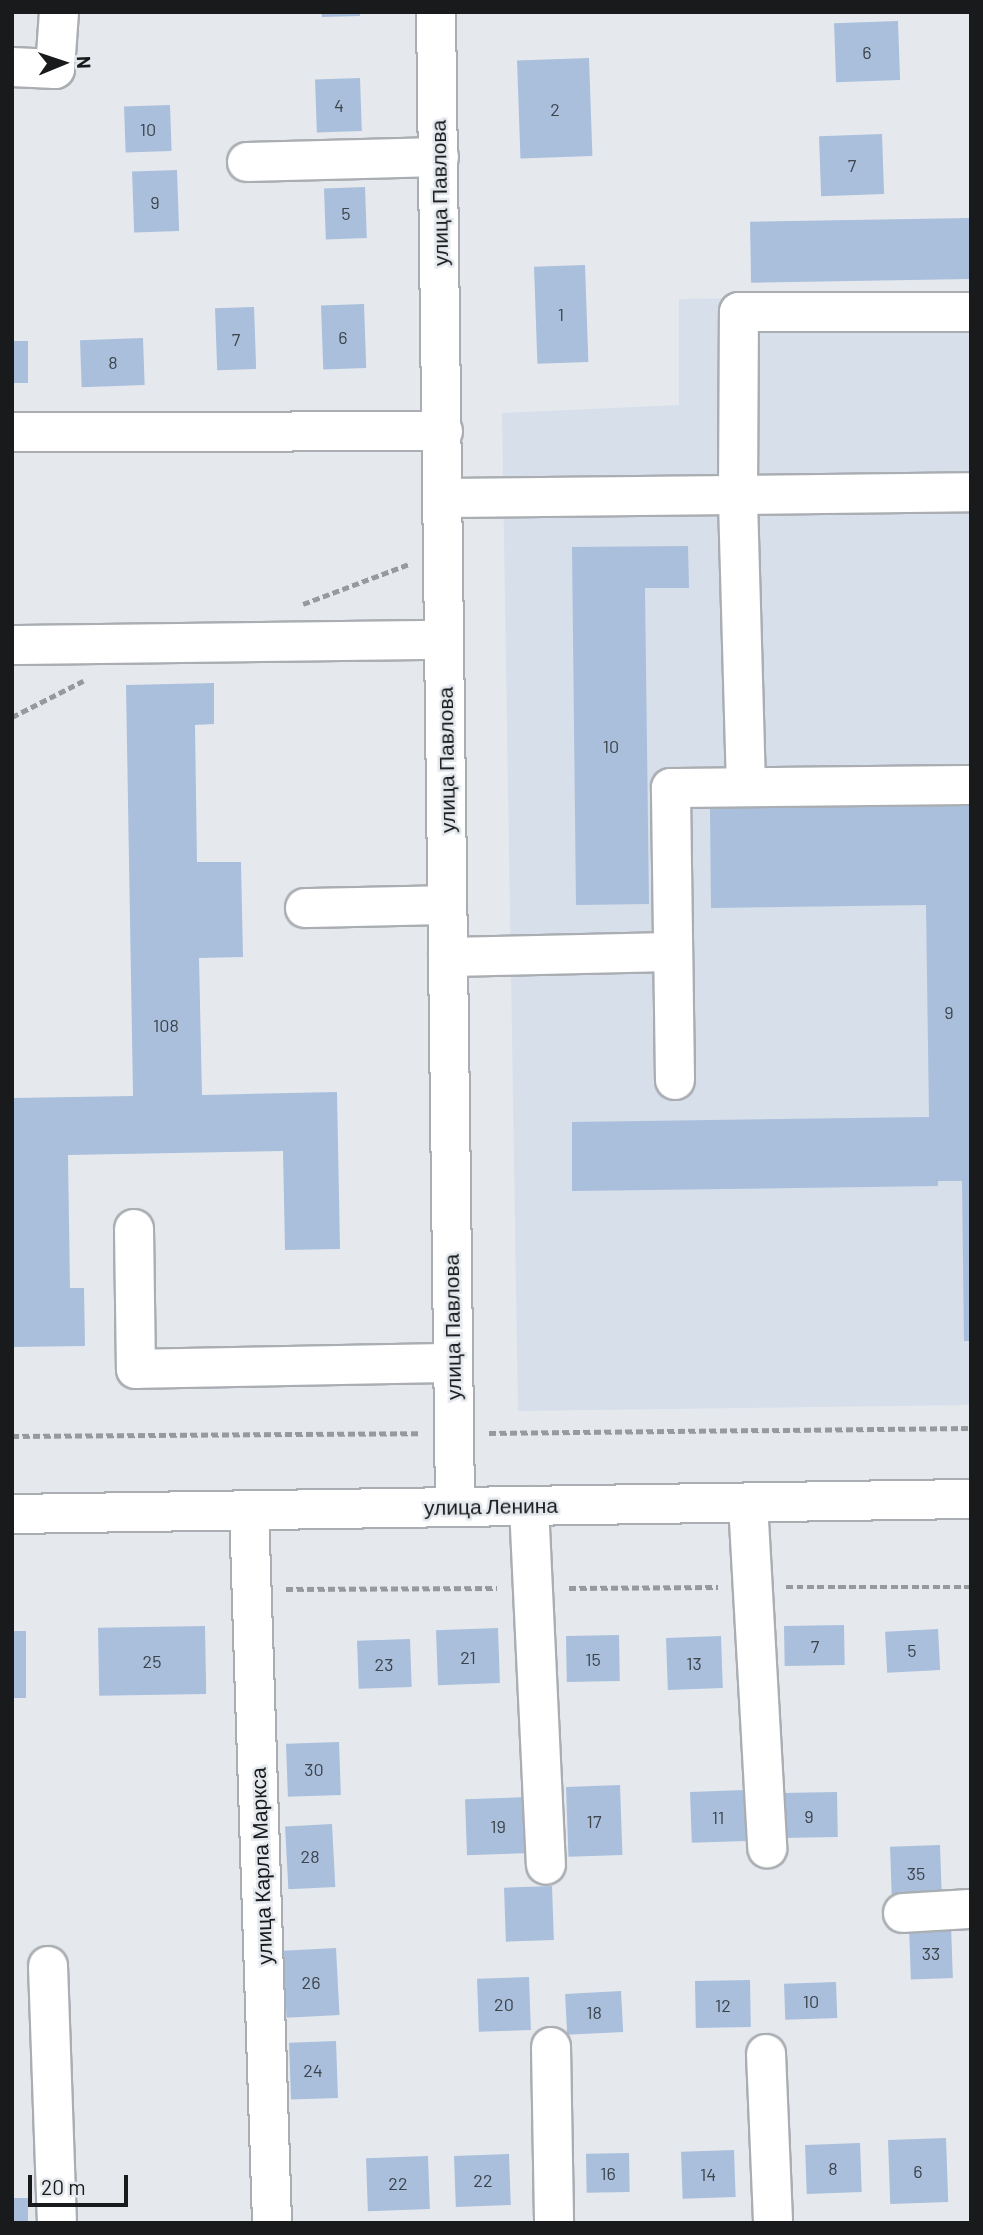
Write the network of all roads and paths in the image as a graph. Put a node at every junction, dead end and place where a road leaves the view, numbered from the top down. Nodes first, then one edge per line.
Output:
1 (59, 12) edge
2 (436, 12) edge
3 (12, 67) edge
4 (439, 158) junction
5 (247, 162) dead end
6 (971, 312) edge
7 (443, 431) junction
8 (12, 432) edge
9 (971, 492) edge
10 (738, 495) junction
11 (444, 498) junction
12 (444, 640) junction
13 (12, 645) edge
14 (971, 785) edge
15 (746, 787) junction
16 (447, 905) junction
17 (305, 908) dead end
18 (673, 953) junction
19 (448, 957) junction
20 (675, 1080) dead end
21 (134, 1229) dead end
22 (452, 1363) junction
23 (971, 1499) edge
24 (748, 1503) junction
25 (529, 1506) junction
26 (455, 1507) junction
27 (249, 1510) junction
28 (12, 1514) edge
29 (753, 1587) junction
30 (971, 1587) edge
31 (533, 1588) junction
32 (252, 1589) junction
33 (767, 1848) dead end
34 (546, 1864) dead end
35 (971, 1909) edge
36 (903, 1913) dead end
37 (48, 1966) dead end
38 (551, 2048) dead end
39 (766, 2054) dead end
40 (57, 2223) edge
41 (272, 2223) edge
42 (554, 2223) edge
43 (773, 2223) edge

1 - 3 street
2 - 4 street, улица Павлова
4 - 5 street
4 - 7 street, улица Павлова
6 - 10 street
7 - 8 street
7 - 11 street, улица Павлова
9 - 10 street
10 - 11 street
10 - 15 street
11 - 12 street, улица Павлова
12 - 13 street
12 - 16 street, улица Павлова
14 - 15 street
15 - 18 street
16 - 17 street
16 - 19 street, улица Павлова
18 - 19 street
18 - 20 street
19 - 22 street, улица Павлова
21 - 22 street
22 - 26 street, улица Павлова
23 - 24 street, улица Ленина
24 - 25 street, улица Ленина
24 - 29 street
25 - 26 street, улица Ленина
25 - 31 street
26 - 27 street, улица Ленина
27 - 28 street, улица Ленина
27 - 32 street, улица Карла Маркса
29 - 30 path
29 - 31 path
29 - 33 street
31 - 32 path
31 - 34 street
32 - 41 street, улица Карла Маркса
35 - 36 street
37 - 40 street
38 - 42 street
39 - 43 street

